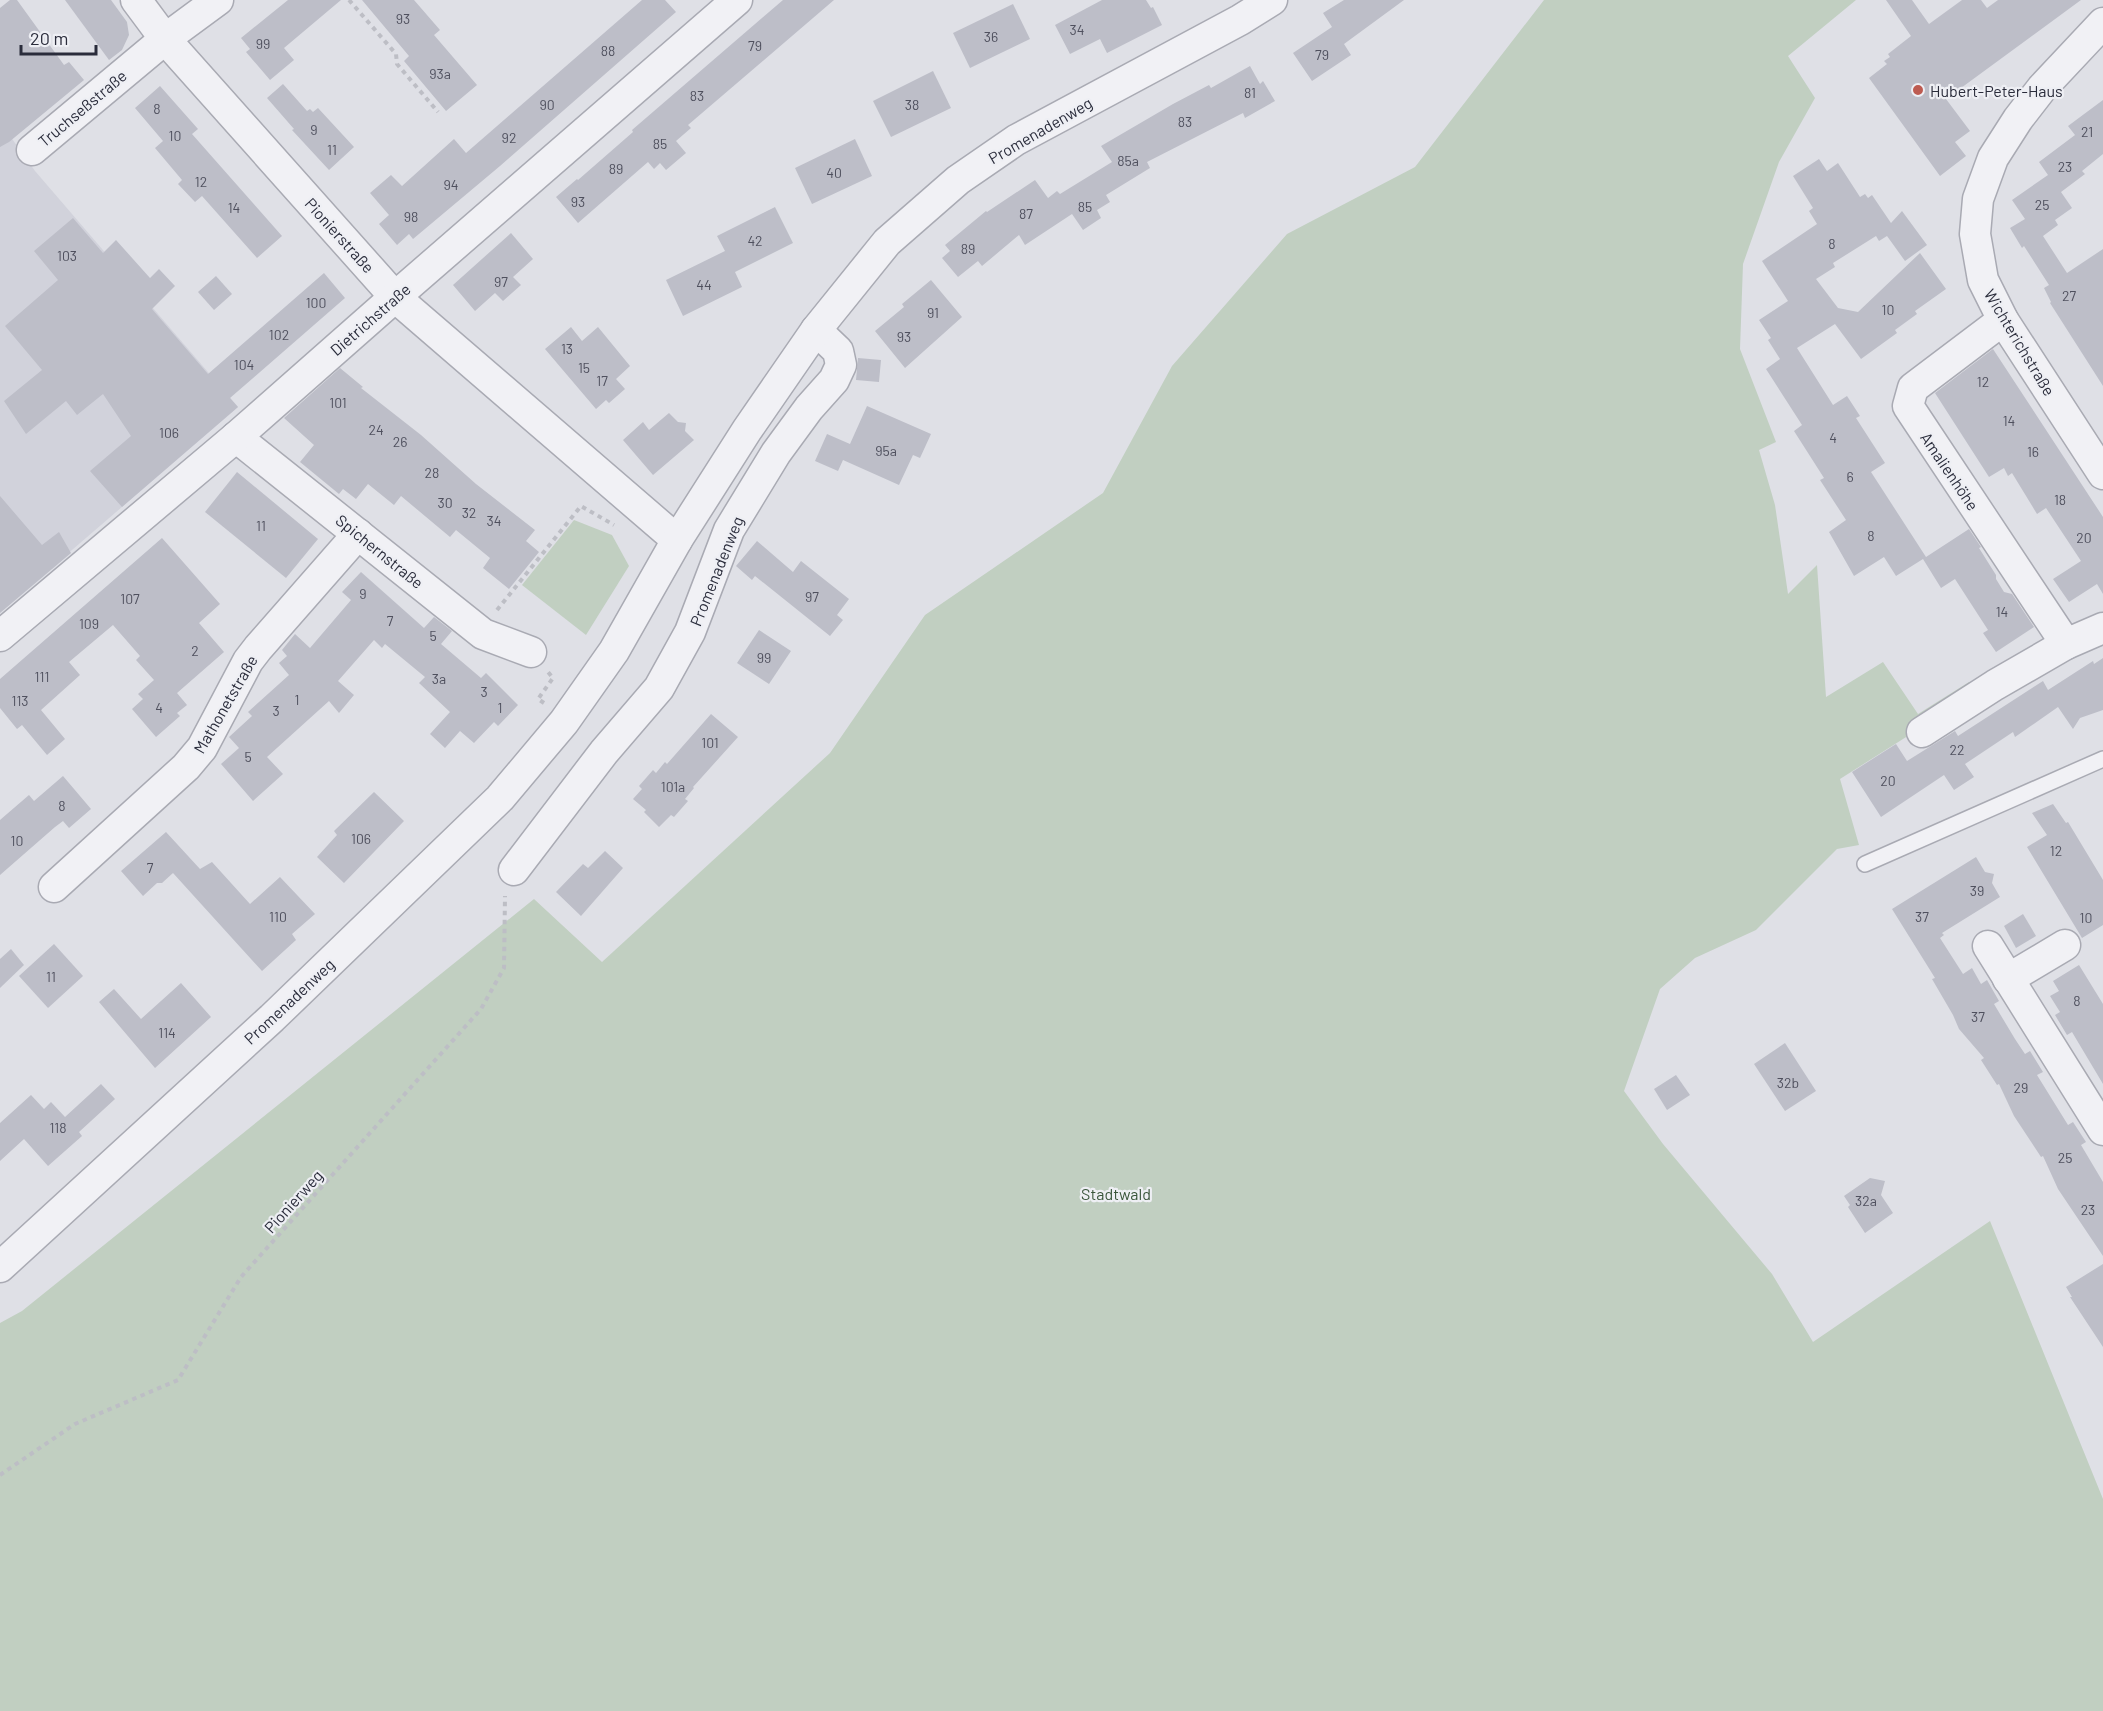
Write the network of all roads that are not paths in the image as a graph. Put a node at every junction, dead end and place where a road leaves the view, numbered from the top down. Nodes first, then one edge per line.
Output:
1 (136, 0) edge
2 (218, 0) edge
3 (737, 0) edge
4 (1272, 0) edge
5 (2103, 23) edge
6 (165, 39) junction
7 (32, 150) dead end
8 (395, 297) junction
9 (2003, 320) junction
10 (816, 330) junction
11 (236, 437) junction
12 (2103, 474) edge
13 (358, 534) junction
14 (676, 540) junction
15 (2103, 628) edge
16 (0, 636) edge
17 (2066, 644) junction
18 (531, 652) road end
19 (566, 720) junction
20 (1922, 732) dead end
21 (604, 752) junction
22 (2103, 759) edge
23 (1865, 864) dead end
24 (514, 870) road end
25 (54, 887) dead end
26 (2065, 945) dead end
27 (1988, 946) dead end
28 (2008, 979) junction
29 (2103, 1130) edge
30 (0, 1267) edge

1 - 6 street, Pionierstraße
2 - 6 street, Truchseßstraße
3 - 8 street, Dietrichstraße
4 - 10 street, Promenadenweg
5 - 9 street, Wichterichstraße
6 - 7 street, Truchseßstraße
6 - 8 street, Pionierstraße
8 - 11 street, Dietrichstraße
8 - 14 street, Pionierstraße
9 - 12 street, Wichterichstraße
9 - 17 street, Amalienhöhe
10 - 14 street, Promenadenweg
10 - 21 street, Promenadenweg
11 - 13 street, Spichernstraße
11 - 16 street, Dietrichstraße
13 - 18 street, Spichernstraße
13 - 25 street, Mathonetstraße
14 - 19 street, Promenadenweg
15 - 17 street
17 - 20 street
19 - 21 street
19 - 30 street, Promenadenweg
21 - 24 street, Promenadenweg
22 - 23 lane
26 - 28 street
27 - 28 street
28 - 29 street

